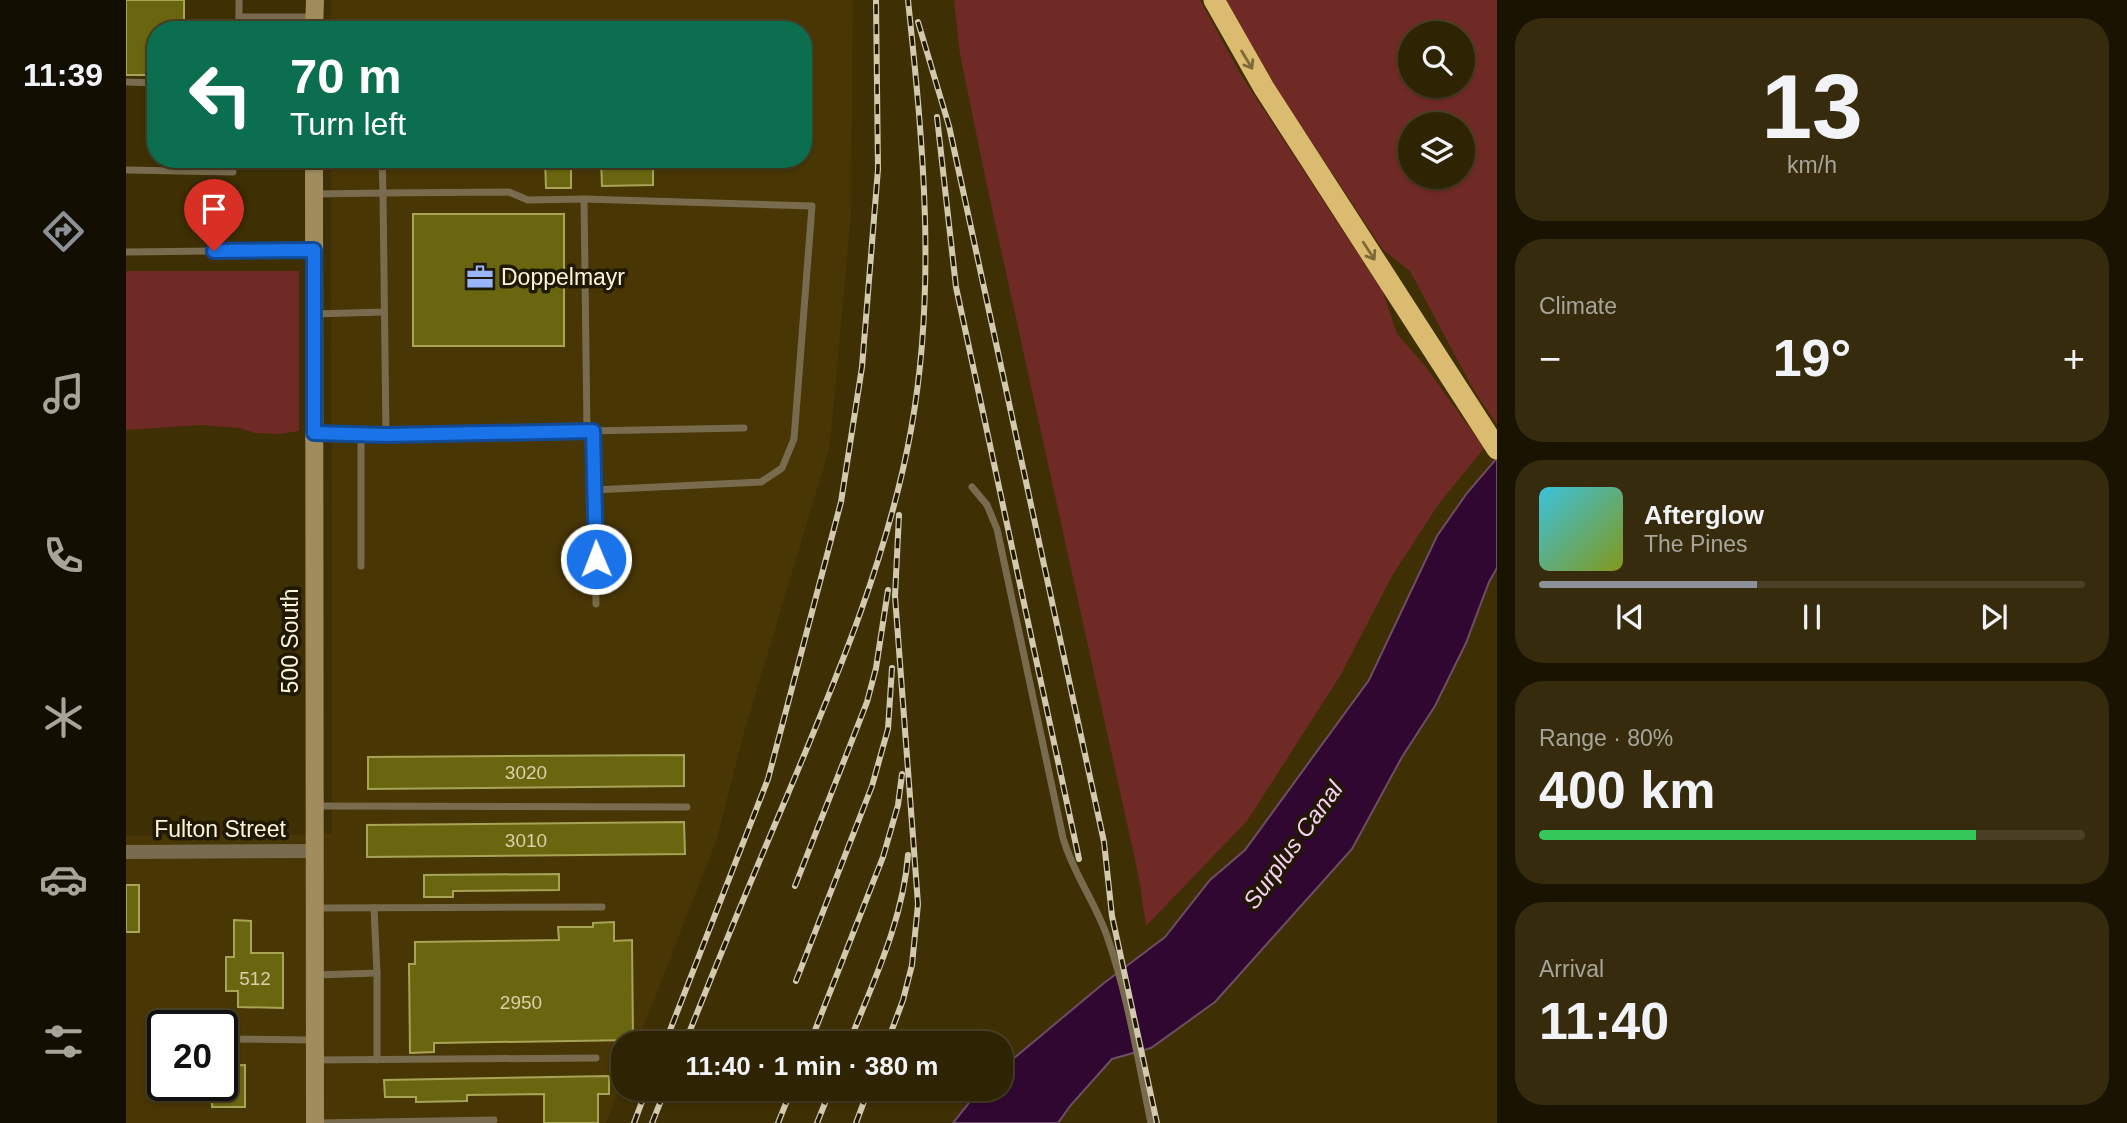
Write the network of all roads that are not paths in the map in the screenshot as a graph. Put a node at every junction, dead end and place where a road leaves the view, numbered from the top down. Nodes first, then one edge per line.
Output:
1 (239, 0) edge
2 (1214, 0) edge
3 (314, 15) edge
4 (239, 17) junction
5 (239, 21) edge
6 (126, 82) edge
7 (147, 83) edge
8 (314, 168) edge
9 (382, 168) edge
10 (126, 170) edge
11 (233, 172) dead end
12 (383, 193) junction
13 (314, 194) junction
14 (584, 199) junction
15 (314, 250) junction
16 (126, 252) edge
17 (384, 312) junction
18 (314, 314) junction
19 (744, 428) dead end
20 (590, 431) junction
21 (314, 433) junction
22 (361, 435) junction
23 (386, 435) junction
24 (1497, 449) edge
25 (972, 487) dead end
26 (594, 491) junction
27 (361, 566) dead end
28 (596, 604) dead end
29 (315, 806) junction
30 (687, 807) dead end
31 (315, 851) junction
32 (126, 852) edge
33 (601, 907) dead end
34 (315, 908) junction
35 (374, 908) junction
36 (377, 973) junction
37 (315, 975) junction
38 (238, 1039) edge
39 (314, 1040) junction
40 (596, 1058) dead end
41 (314, 1060) junction
42 (377, 1060) junction
43 (494, 1120) dead end
44 (315, 1123) edge
45 (1151, 1123) edge

1 - 4 lane
2 -> 24 highway
3 - 4 lane
4 - 5 lane
6 - 7 lane
8 - 13 street, 500 South
9 - 12 lane
10 - 11 lane
12 - 13 lane
12 - 14 lane
12 - 17 lane
13 - 15 street, 500 South
14 - 20 lane
14 - 26 lane
15 - 16 lane
15 - 18 street, 500 South
17 - 18 lane
17 - 23 lane
18 - 21 street, 500 South
19 - 20 lane
20 - 23 lane
20 - 26 lane
21 - 22 lane
21 - 29 street, 500 South
22 - 23 lane
22 - 27 lane
25 - 45 lane
26 - 28 lane
29 - 30 lane
29 - 31 street, 500 South
31 - 32 street, Fulton Street
31 - 34 street, 500 South
33 - 35 lane
34 - 35 lane
34 - 37 street, 500 South
35 - 36 lane
36 - 37 lane
36 - 42 lane
37 - 39 street, 500 South
38 - 39 lane
39 - 41 street, 500 South
40 - 42 lane
41 - 42 lane
41 - 44 street, 500 South
43 - 44 lane

